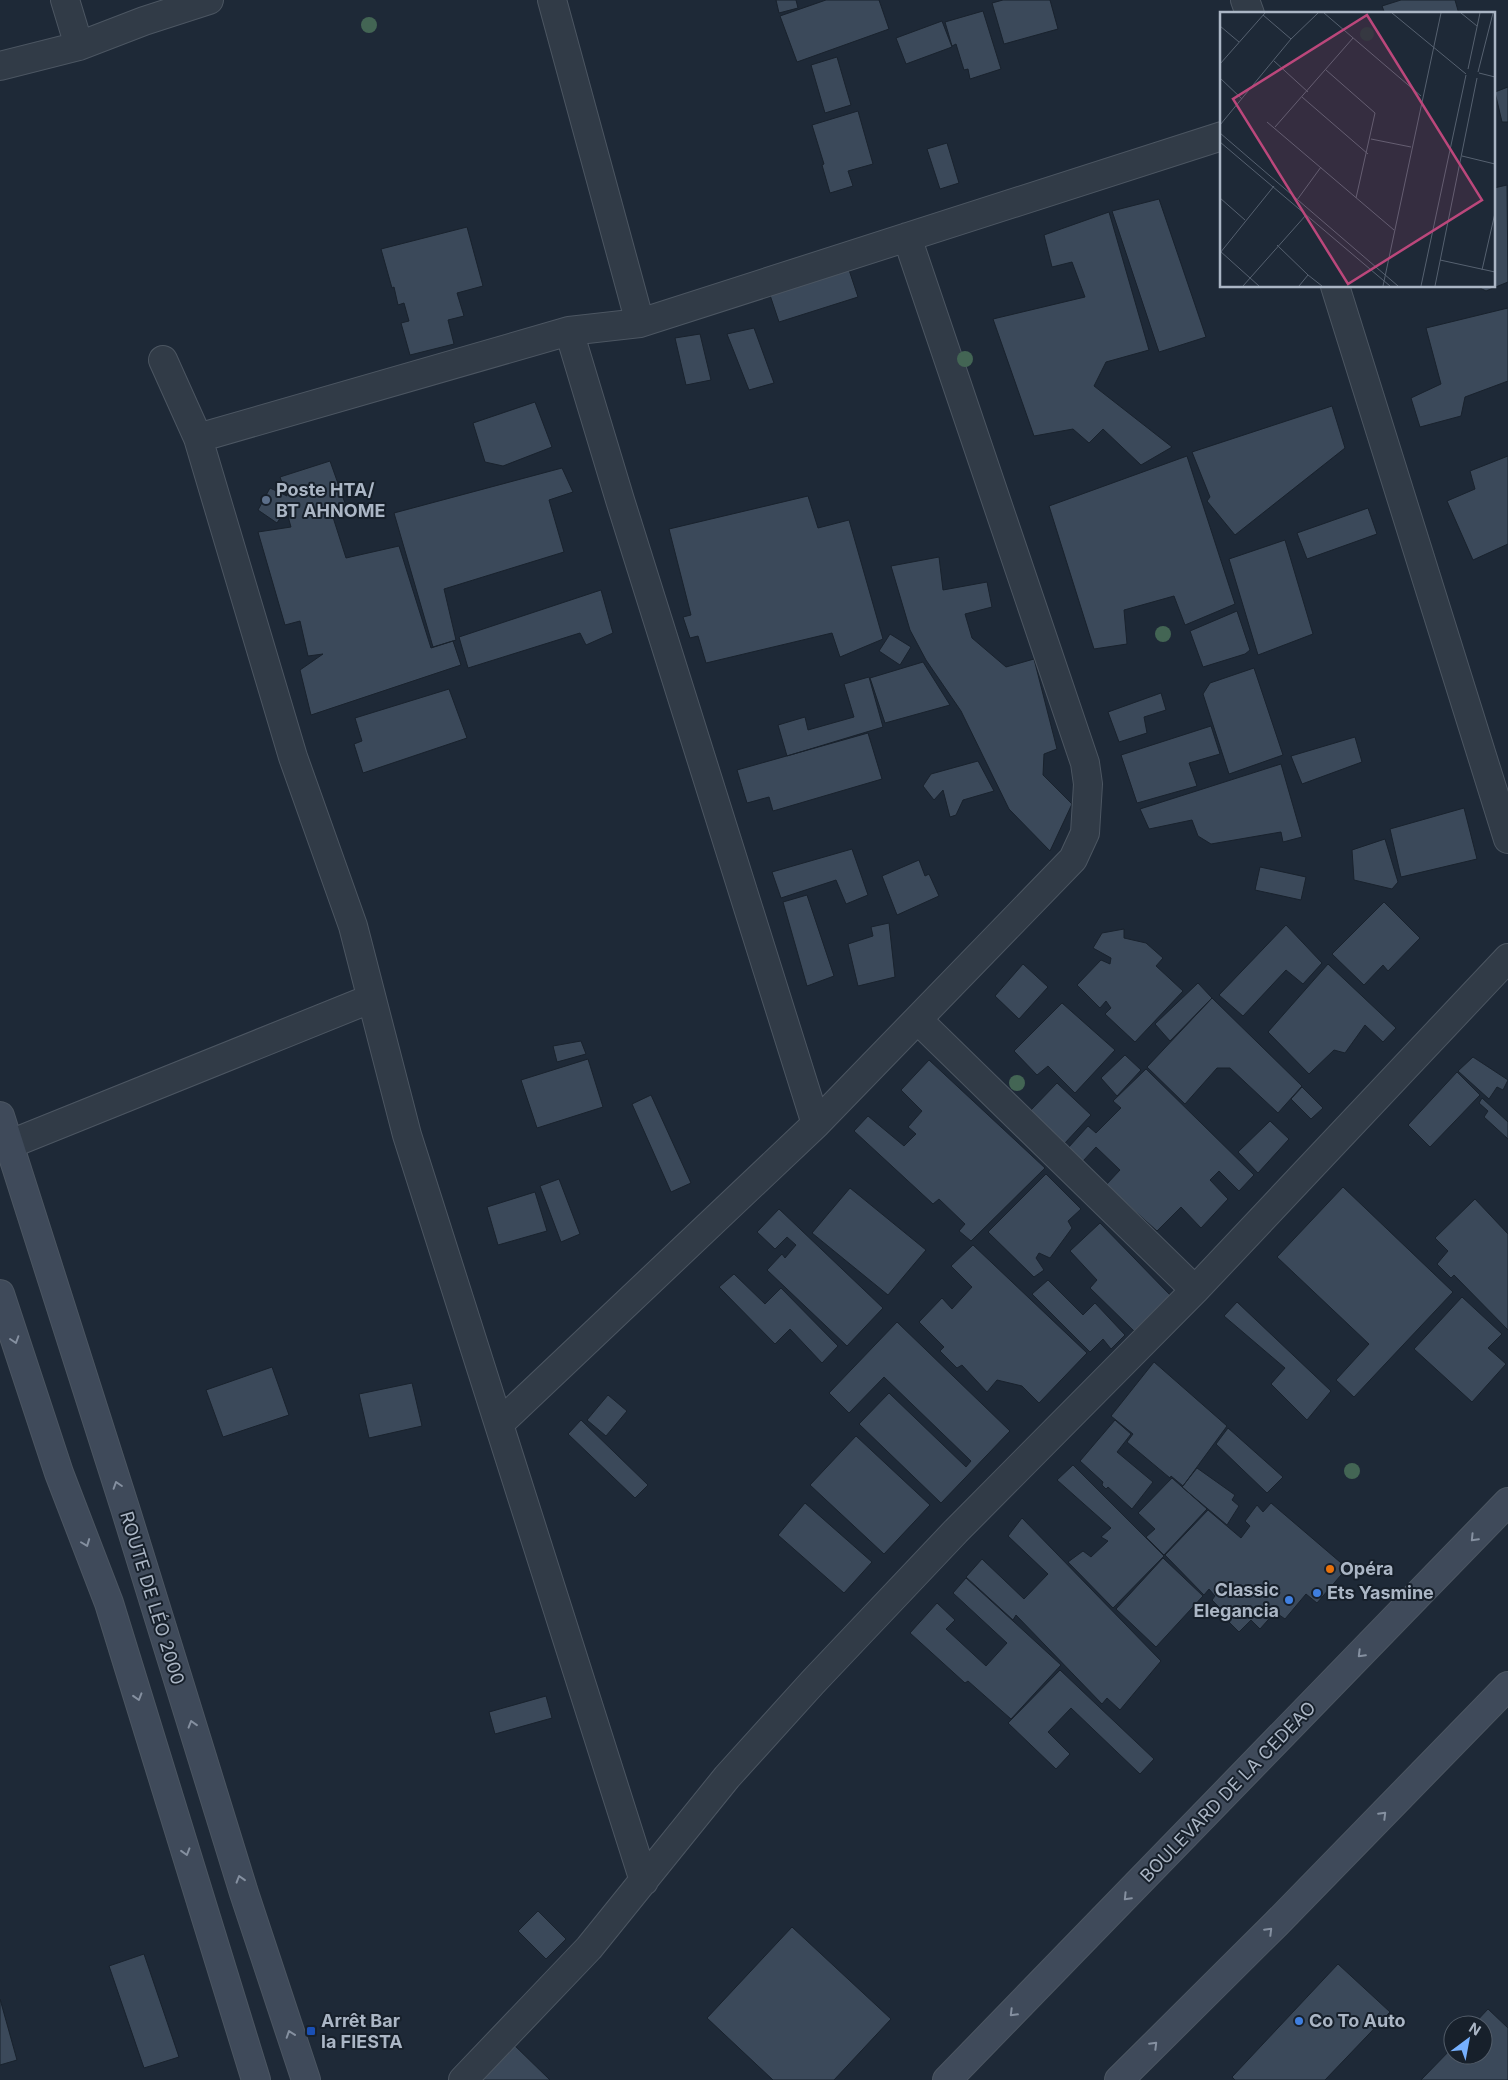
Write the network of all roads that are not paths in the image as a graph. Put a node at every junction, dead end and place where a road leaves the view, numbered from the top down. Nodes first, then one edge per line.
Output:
1 (65, 0) edge
2 (209, 0) edge
3 (552, 0) edge
4 (1245, 0) edge
5 (1249, 12) edge
6 (79, 46) junction
7 (0, 66) edge
8 (1220, 137) edge
9 (907, 237) junction
10 (1336, 288) edge
11 (640, 323) junction
12 (569, 331) junction
13 (163, 360) dead end
14 (198, 438) junction
15 (1508, 839) edge
16 (1508, 958) edge
17 (370, 999) junction
18 (918, 1020) junction
19 (0, 1116) edge
20 (816, 1124) junction
21 (8, 1145) junction
22 (1195, 1290) junction
23 (2, 1304) edge
24 (498, 1424) junction
25 (1508, 1502) edge
26 (1508, 1686) edge
27 (644, 1881) junction
28 (256, 2080) edge
29 (306, 2080) edge
30 (463, 2080) edge
31 (947, 2080) edge
32 (1119, 2080) edge

1 - 6 street
2 - 6 street
3 - 11 street
4 - 5 street
6 - 7 street
8 - 9 street
9 - 11 street
9 - 18 street
10 - 15 street
11 - 12 street
12 - 14 street
12 - 20 street
13 - 14 street
14 - 17 street
16 - 22 street
17 - 21 street
17 - 24 street
18 - 20 street
18 - 22 street
19 - 21 street, ROUTE DE LÉO 2000
20 - 24 street
29 -> 21 street, ROUTE DE LÉO 2000
22 - 27 street
23 -> 28 street
24 - 27 street
25 -> 31 street, BOULEVARD DE LA CEDEAO
32 -> 26 street
27 - 30 street

